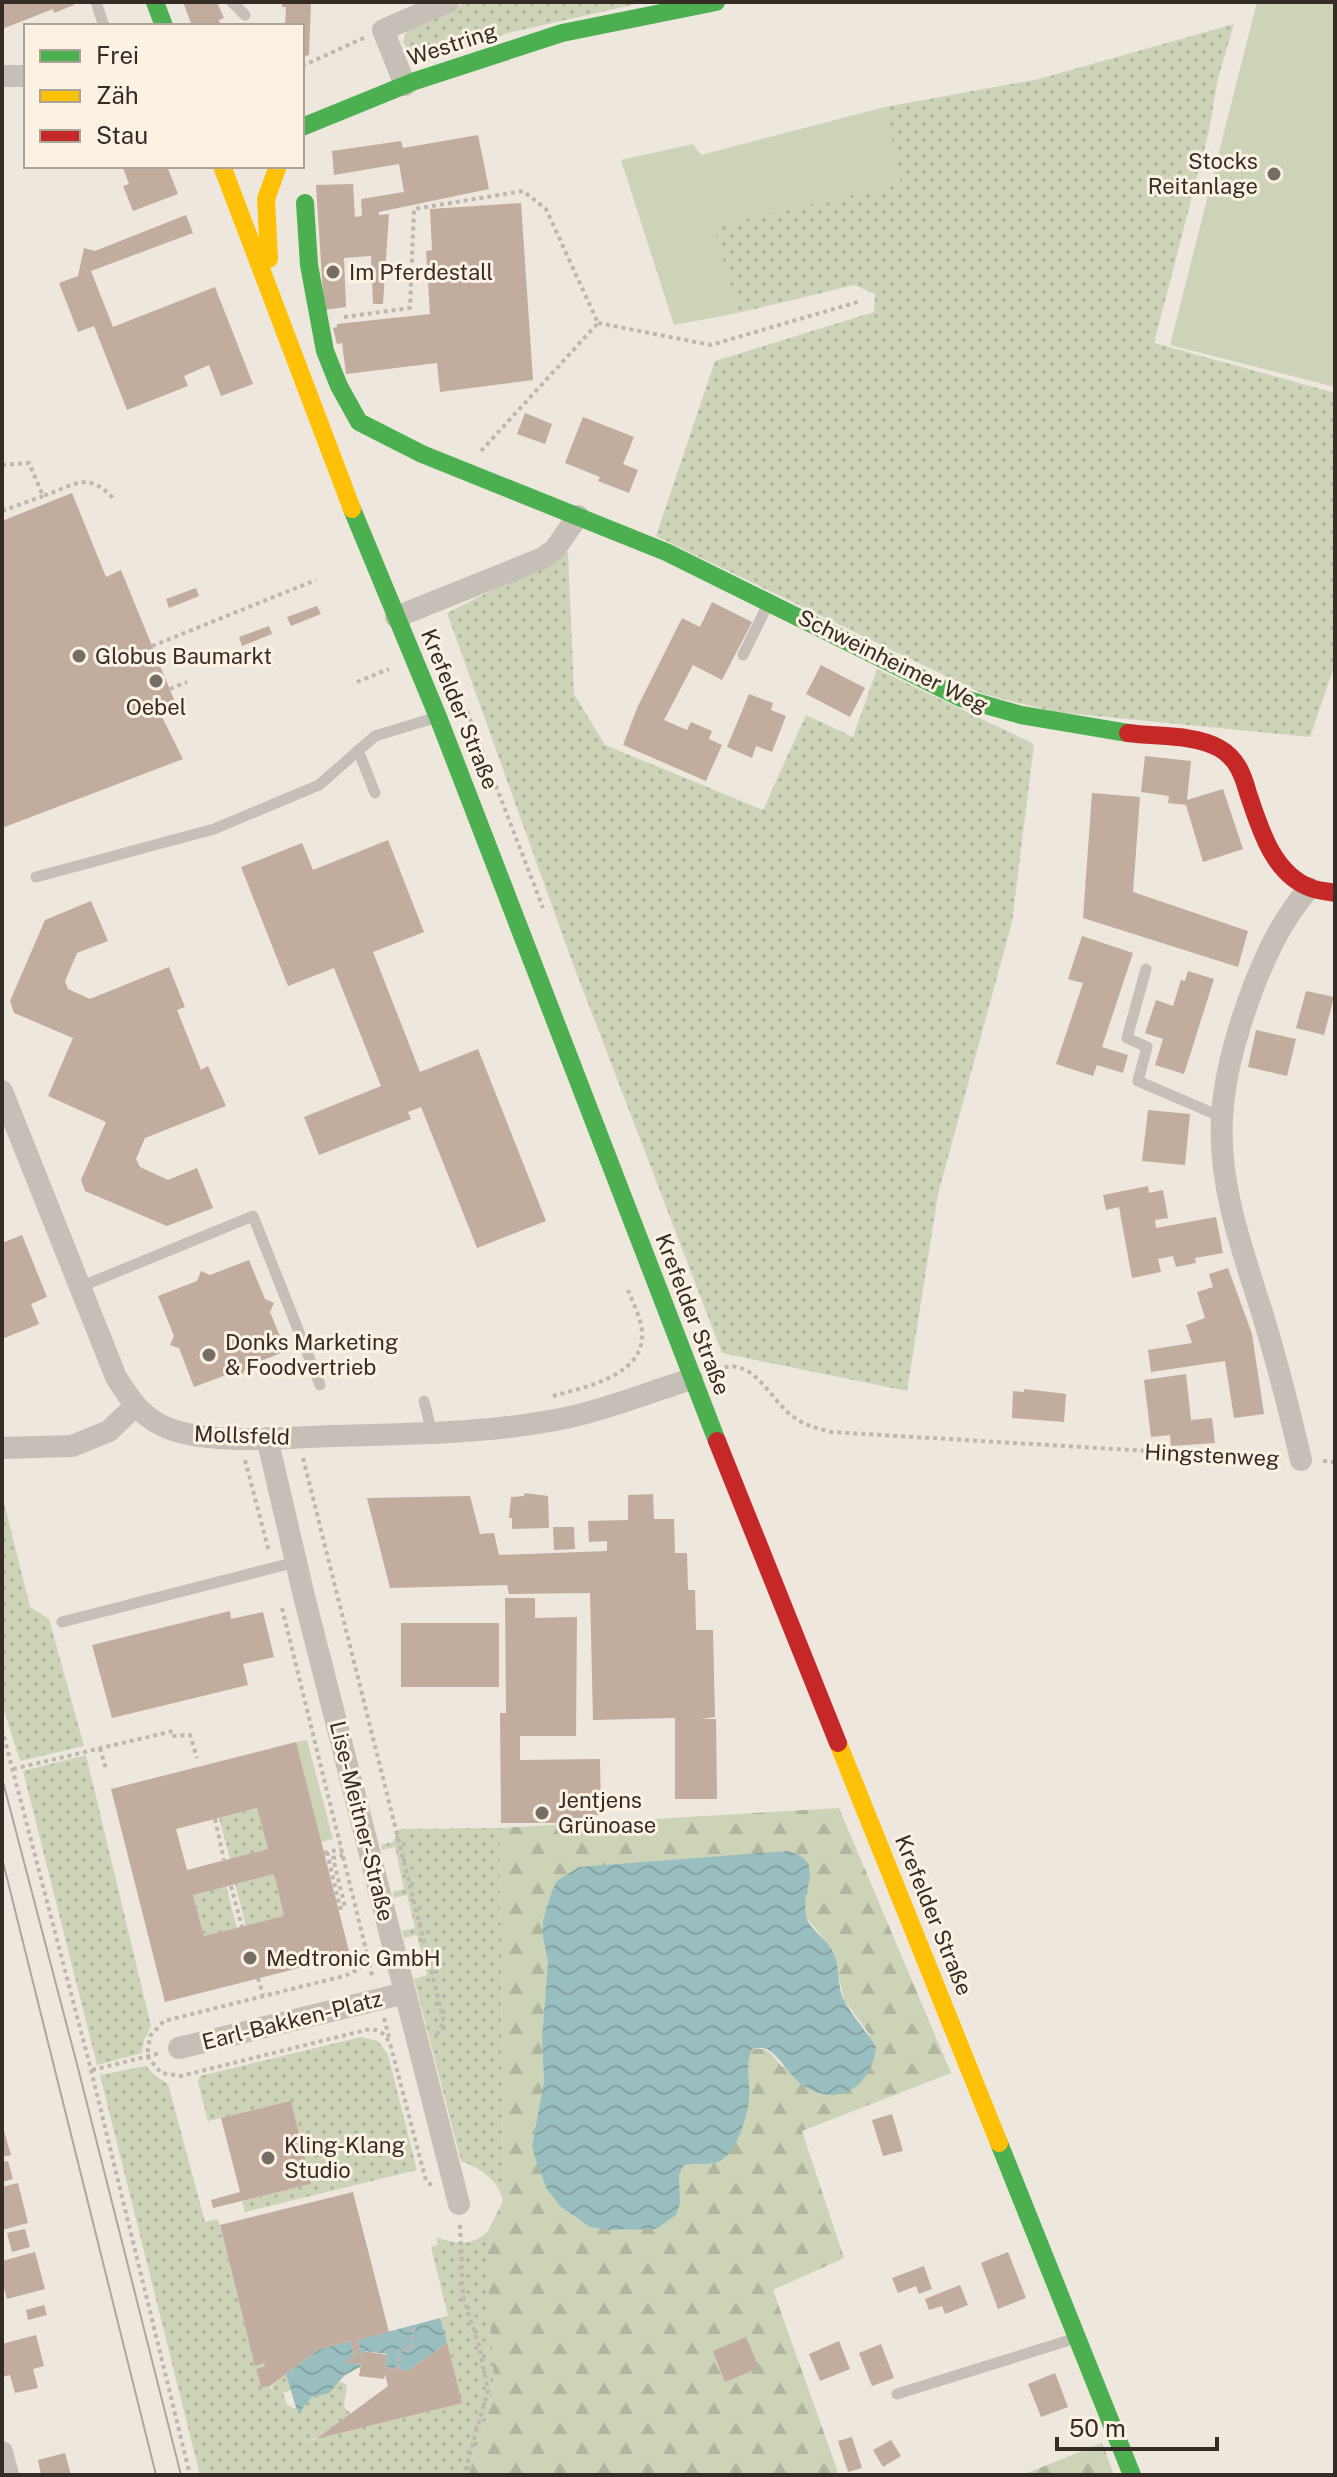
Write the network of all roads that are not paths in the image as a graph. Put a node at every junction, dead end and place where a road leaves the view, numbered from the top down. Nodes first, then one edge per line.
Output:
1 (96, 2) edge
2 (155, 2) edge
3 (232, 2) edge
4 (448, 2) edge
5 (716, 2) edge
6 (245, 15) dead end
7 (103, 24) edge
8 (163, 24) edge
9 (2, 76) edge
10 (24, 76) edge
11 (405, 85) junction
12 (304, 126) edge
13 (223, 168) edge
14 (277, 168) edge
15 (305, 203) dead end
16 (271, 294) junction
17 (578, 516) junction
18 (769, 601) junction
19 (396, 617) junction
20 (743, 655) dead end
21 (438, 717) junction
22 (358, 750) junction
23 (375, 793) dead end
24 (36, 877) dead end
25 (1309, 888) junction
26 (1335, 893) edge
27 (1146, 969) dead end
28 (2, 1091) edge
29 (1222, 1117) junction
30 (80, 1287) junction
31 (692, 1379) junction
32 (320, 1385) dead end
33 (424, 1401) dead end
34 (135, 1406) junction
35 (432, 1433) junction
36 (267, 1438) junction
37 (2, 1448) edge
38 (1301, 1460) road end
39 (296, 1562) junction
40 (62, 1622) dead end
41 (405, 1993) junction
42 (179, 2048) road end
43 (459, 2204) road end
44 (1077, 2338) junction
45 (897, 2394) dead end
46 (2, 2452) edge
47 (8, 2475) edge
48 (1132, 2475) edge

1 - 7 lane
2 - 8 main road
3 - 6 lane
4 - 11 street
5 - 11 main road, Westring
9 - 10 street
11 - 12 main road, Westring
13 - 16 main road, Krefelder Straße
14 - 16 main road
15 - 17 main road, Schweinheimer Weg
16 - 19 main road, Krefelder Straße
17 - 18 main road, Schweinheimer Weg
17 - 19 street
18 - 20 lane
18 - 25 main road, Schweinheimer Weg
19 - 21 main road, Krefelder Straße
21 - 22 lane
21 - 31 main road, Krefelder Straße
22 - 23 lane
22 - 24 lane
25 - 26 main road, Schweinheimer Weg
25 - 29 street, Hingstenweg
27 - 29 lane
28 - 30 street, Mollsfeld
29 - 38 street, Hingstenweg
30 - 32 lane
30 - 34 street, Mollsfeld
31 - 35 street, Mollsfeld
31 - 44 main road, Krefelder Straße
33 - 35 lane
34 - 36 street, Mollsfeld
34 - 37 street
35 - 36 street, Mollsfeld
36 - 39 street, Lise-Meitner-Straße
39 - 40 lane
39 - 41 street, Lise-Meitner-Straße
41 - 42 street, Earl-Bakken-Platz
41 - 43 street, Lise-Meitner-Straße
44 - 45 lane
44 - 48 main road, Krefelder Straße
46 - 47 street

